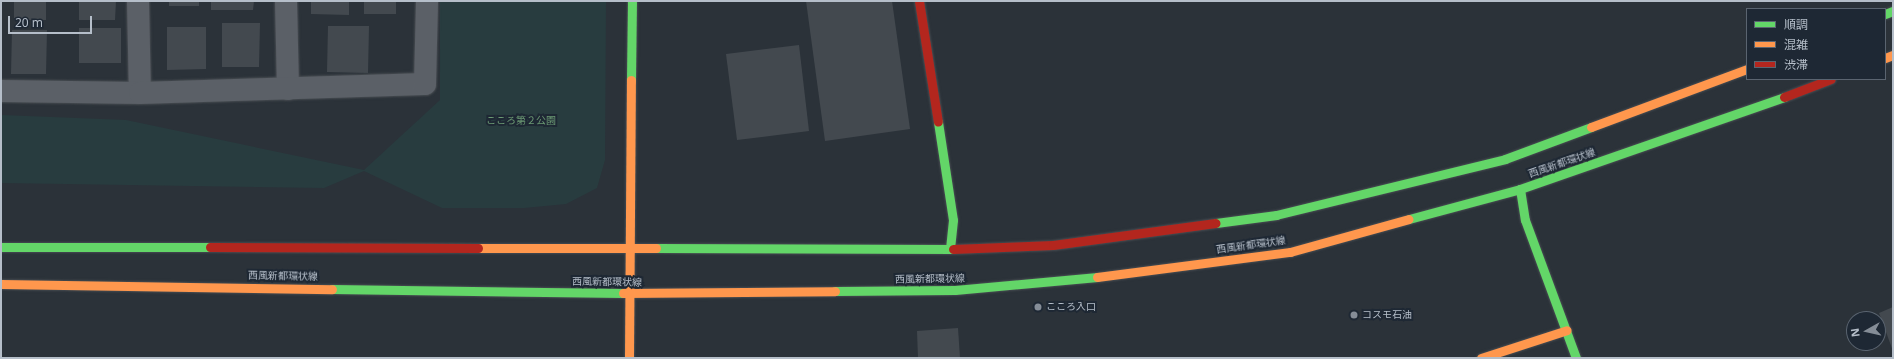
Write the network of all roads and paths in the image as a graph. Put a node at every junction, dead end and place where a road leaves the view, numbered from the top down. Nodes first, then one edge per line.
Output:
1 (138, 1) edge
2 (286, 1) edge
3 (427, 1) edge
4 (632, 1) edge
5 (920, 1) edge
6 (1746, 69) edge
7 (1828, 80) edge
8 (288, 89) junction
9 (1, 91) edge
10 (140, 93) junction
11 (1520, 189) junction
12 (1, 246) edge
13 (630, 248) junction
14 (950, 249) junction
15 (1, 284) edge
16 (629, 293) junction
17 (1567, 330) junction
18 (629, 358) edge
19 (1481, 358) edge
20 (1576, 358) edge

1 - 10 street
2 - 8 street
3 - 8 street
4 - 13 street
5 - 14 street
6 - 14 street
7 - 11 street, 西風新都環状線
8 - 10 street
9 - 10 street
11 - 16 street, 西風新都環状線
11 - 17 street
12 - 13 street
13 - 14 street
13 - 16 street
15 - 16 street, 西風新都環状線
16 - 18 street
17 - 19 street
17 - 20 street

